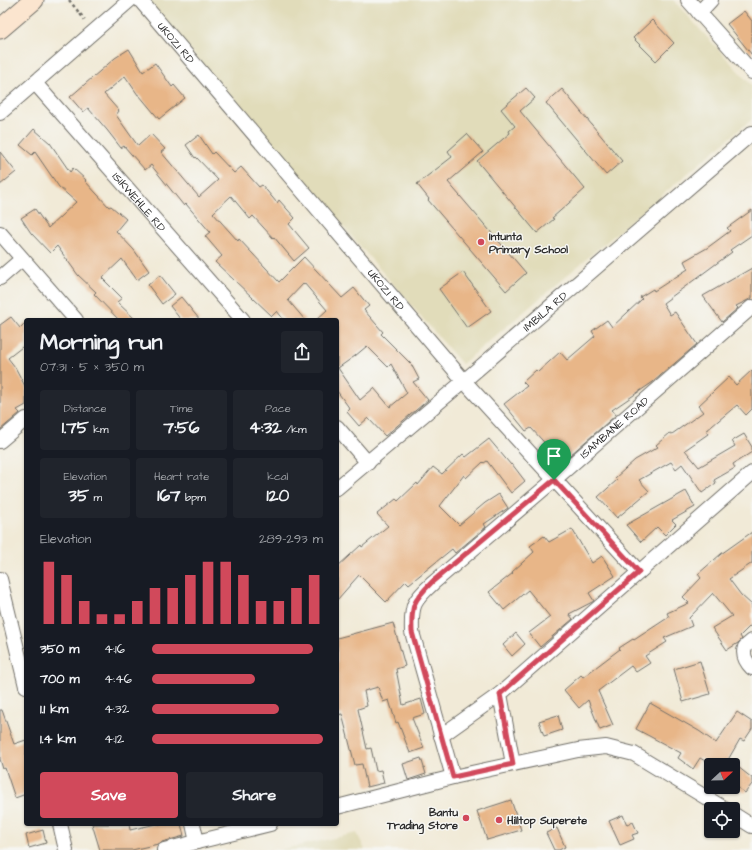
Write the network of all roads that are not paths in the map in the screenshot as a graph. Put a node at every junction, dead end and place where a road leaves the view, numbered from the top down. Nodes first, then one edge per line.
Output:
1 (34, 0) edge
2 (130, 0) edge
3 (140, 0) edge
4 (688, 0) edge
5 (712, 0) edge
6 (699, 13) junction
7 (0, 29) edge
8 (752, 72) edge
9 (35, 83) junction
10 (0, 113) edge
11 (752, 133) edge
12 (0, 233) edge
13 (22, 259) junction
14 (0, 278) edge
15 (752, 307) edge
16 (74, 318) edge
17 (241, 318) edge
18 (464, 381) junction
19 (24, 421) edge
20 (339, 429) edge
21 (0, 441) edge
22 (368, 462) junction
23 (752, 473) edge
24 (554, 480) junction
25 (339, 486) edge
26 (639, 572) junction
27 (0, 579) edge
28 (752, 641) edge
29 (752, 668) edge
30 (24, 678) edge
31 (500, 694) junction
32 (441, 736) junction
33 (513, 764) junction
34 (453, 777) junction
35 (713, 802) edge
36 (339, 806) edge
37 (740, 818) edge
38 (60, 826) edge
39 (193, 826) edge
40 (262, 826) edge
41 (752, 826) edge
42 (197, 842) junction
43 (66, 850) edge
44 (164, 850) edge

1 - 7 street
2 - 9 street
3 - 18 street, UKOZI RD
4 - 6 street
5 - 6 street
6 - 8 street
9 - 10 street
9 - 17 street, ISIKWEHLE RD
11 - 18 street, IMBILA RD
12 - 13 street
13 - 14 street
13 - 16 street
15 - 24 street, ISAMBANE ROAD
18 - 22 street, IMBILA RD
18 - 24 street, UKOZI RD
19 - 21 street
20 - 22 street
22 - 25 street, IMBILA RD
23 - 26 street
24 - 26 street, UKOZI RD
24 - 32 street, ISAMBANE ROAD
26 - 31 street
27 - 30 street
28 - 29 street
31 - 32 street
31 - 33 street
32 - 34 street, ISAMBANE ROAD
33 - 34 street
33 - 35 street
34 - 36 street
37 - 41 street
38 - 43 street
39 - 42 street
40 - 42 street
42 - 44 street

